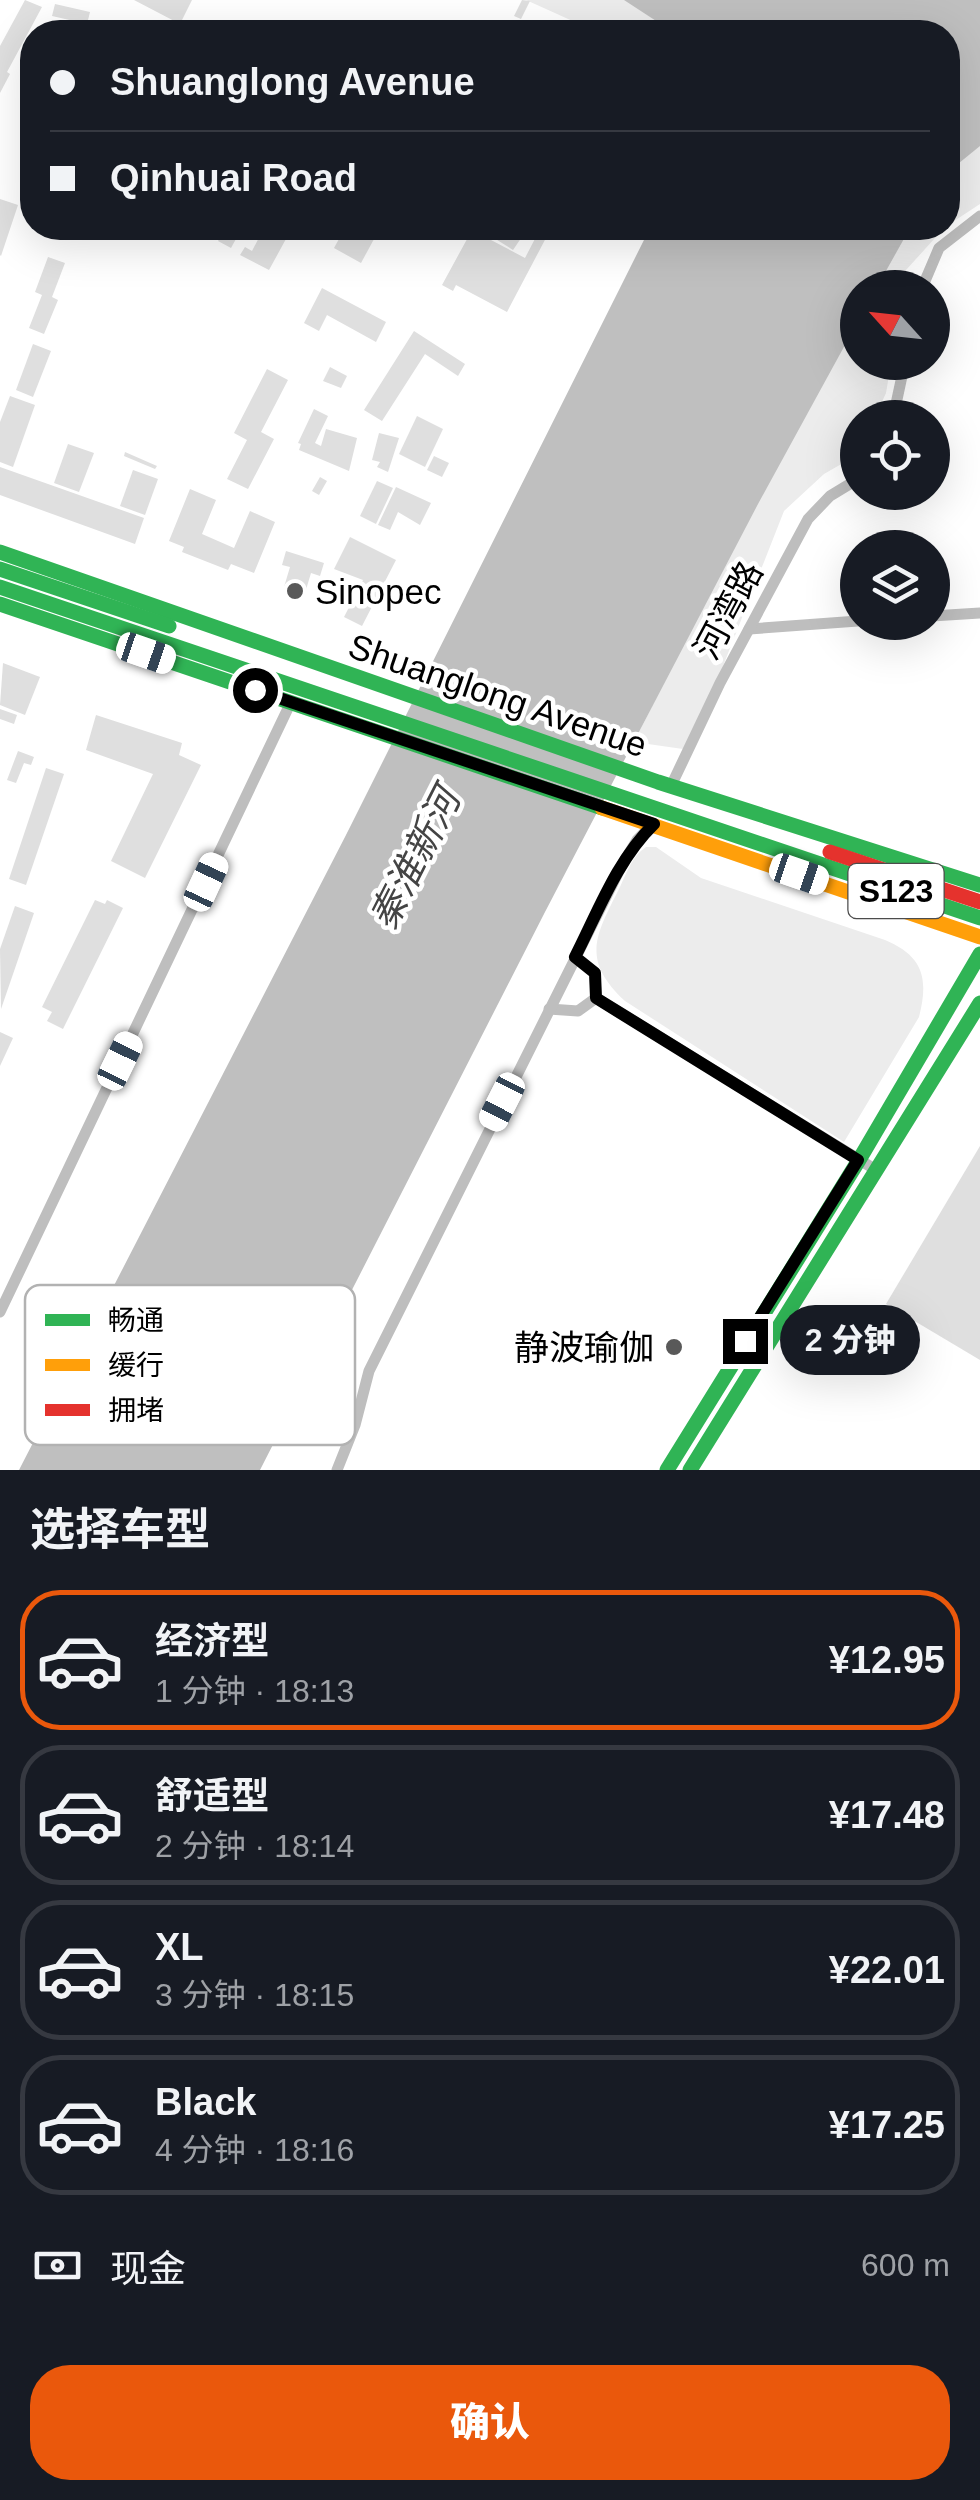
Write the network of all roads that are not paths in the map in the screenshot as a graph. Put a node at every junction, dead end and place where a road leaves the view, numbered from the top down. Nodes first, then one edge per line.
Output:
1 (980, 216) edge
2 (960, 232) edge
3 (949, 240) edge
4 (930, 270) edge
5 (840, 490) edge
6 (0, 552) edge
7 (0, 569) edge
8 (0, 587) edge
9 (0, 604) edge
10 (980, 612) edge
11 (950, 614) edge
12 (840, 622) edge
13 (749, 629) junction
14 (309, 681) junction
15 (292, 702) junction
16 (664, 784) junction
17 (648, 822) junction
18 (980, 886) edge
19 (980, 902) edge
20 (980, 918) edge
21 (980, 937) edge
22 (980, 954) edge
23 (575, 957) junction
24 (596, 998) junction
25 (980, 1003) edge
26 (549, 1009) junction
27 (858, 1160) junction
28 (876, 1170) junction
29 (0, 1312) edge
30 (355, 1425) edge
31 (347, 1445) edge
32 (336, 1470) edge
33 (667, 1470) edge
34 (690, 1470) edge

1 - 2 street
3 - 4 street
5 - 13 street, 河湾路
6 - 16 main road, Shuanglong Avenue
7 - 14 main road
8 - 14 main road
9 - 15 main road, Shuanglong Avenue
10 - 11 street
12 - 13 street
13 - 16 street, 河湾路
14 - 19 main road
14 - 20 main road, S123
15 - 17 main road, Shuanglong Avenue
15 - 29 street
16 - 18 main road, Shuanglong Avenue
17 - 21 main road, Shuanglong Avenue
17 - 23 street
22 - 27 main road
23 - 24 street
23 - 26 street
24 - 26 street
24 - 27 street
25 - 28 main road
26 - 30 street
27 - 28 street
27 - 33 main road
28 - 34 main road
31 - 32 street

